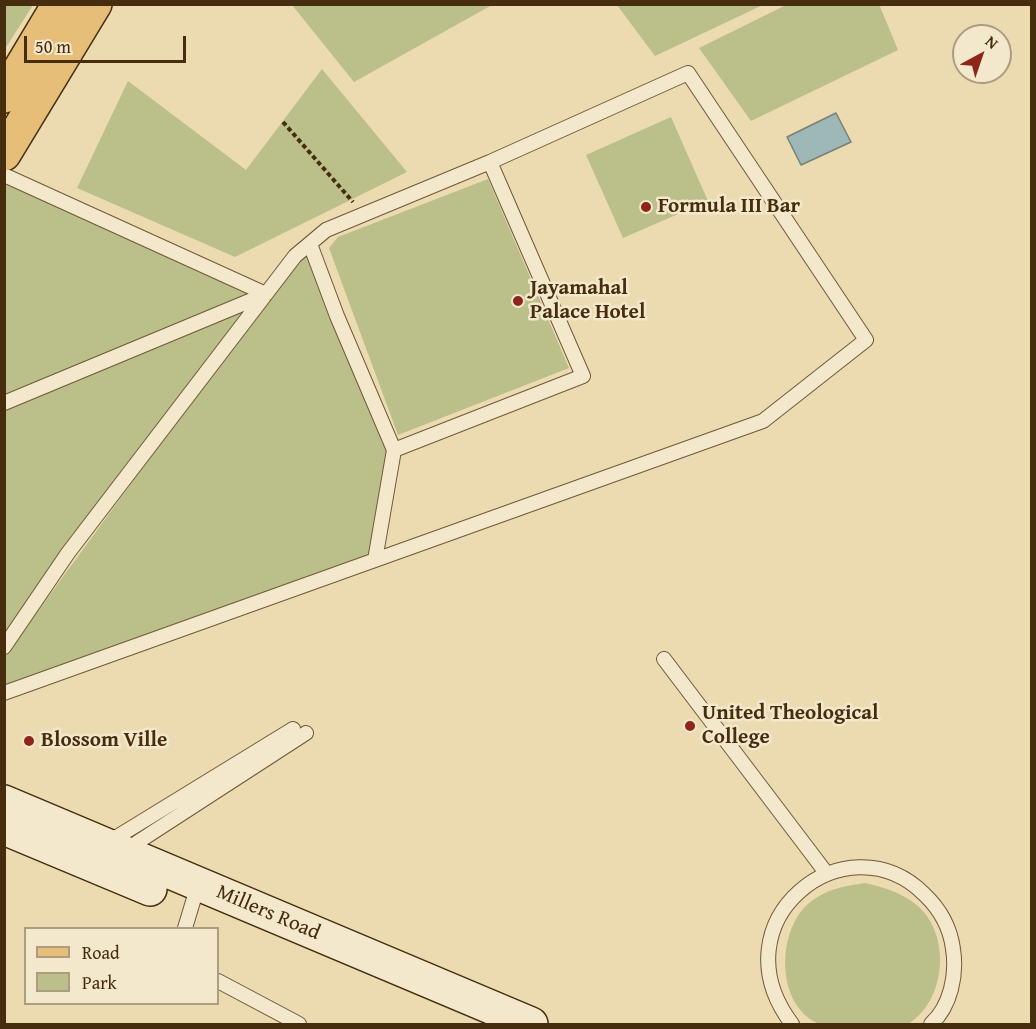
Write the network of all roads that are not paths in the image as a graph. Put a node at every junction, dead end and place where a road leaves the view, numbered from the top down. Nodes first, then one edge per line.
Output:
1 (59, 4) edge
2 (95, 4) edge
3 (4, 96) edge
4 (4, 154) edge
5 (490, 162) junction
6 (4, 175) edge
7 (310, 244) junction
8 (266, 294) junction
9 (4, 403) edge
10 (394, 450) junction
11 (375, 560) junction
12 (4, 647) edge
13 (664, 659) dead end
14 (4, 693) edge
15 (300, 731) dead end
16 (4, 802) edge
17 (4, 828) edge
18 (113, 848) junction
19 (827, 874) junction
20 (192, 906) edge
21 (219, 982) edge
22 (299, 1024) edge
23 (472, 1024) edge
24 (531, 1024) edge
25 (792, 1024) edge
26 (931, 1024) edge

1 - 3 main road
2 - 4 main road
5 - 7 lane
5 - 10 lane
5 - 11 lane
6 - 8 lane
7 - 8 lane
7 - 10 lane
8 - 9 lane
8 - 12 lane
10 - 11 lane
11 - 14 lane
13 - 19 lane
15 - 18 lane
16 - 18 street, Millers Road
17 - 20 street, Millers Road
18 - 20 street, Millers Road
19 - 25 lane
19 - 26 lane
20 - 23 street, Millers Road
20 - 24 street, Millers Road
21 - 22 lane

